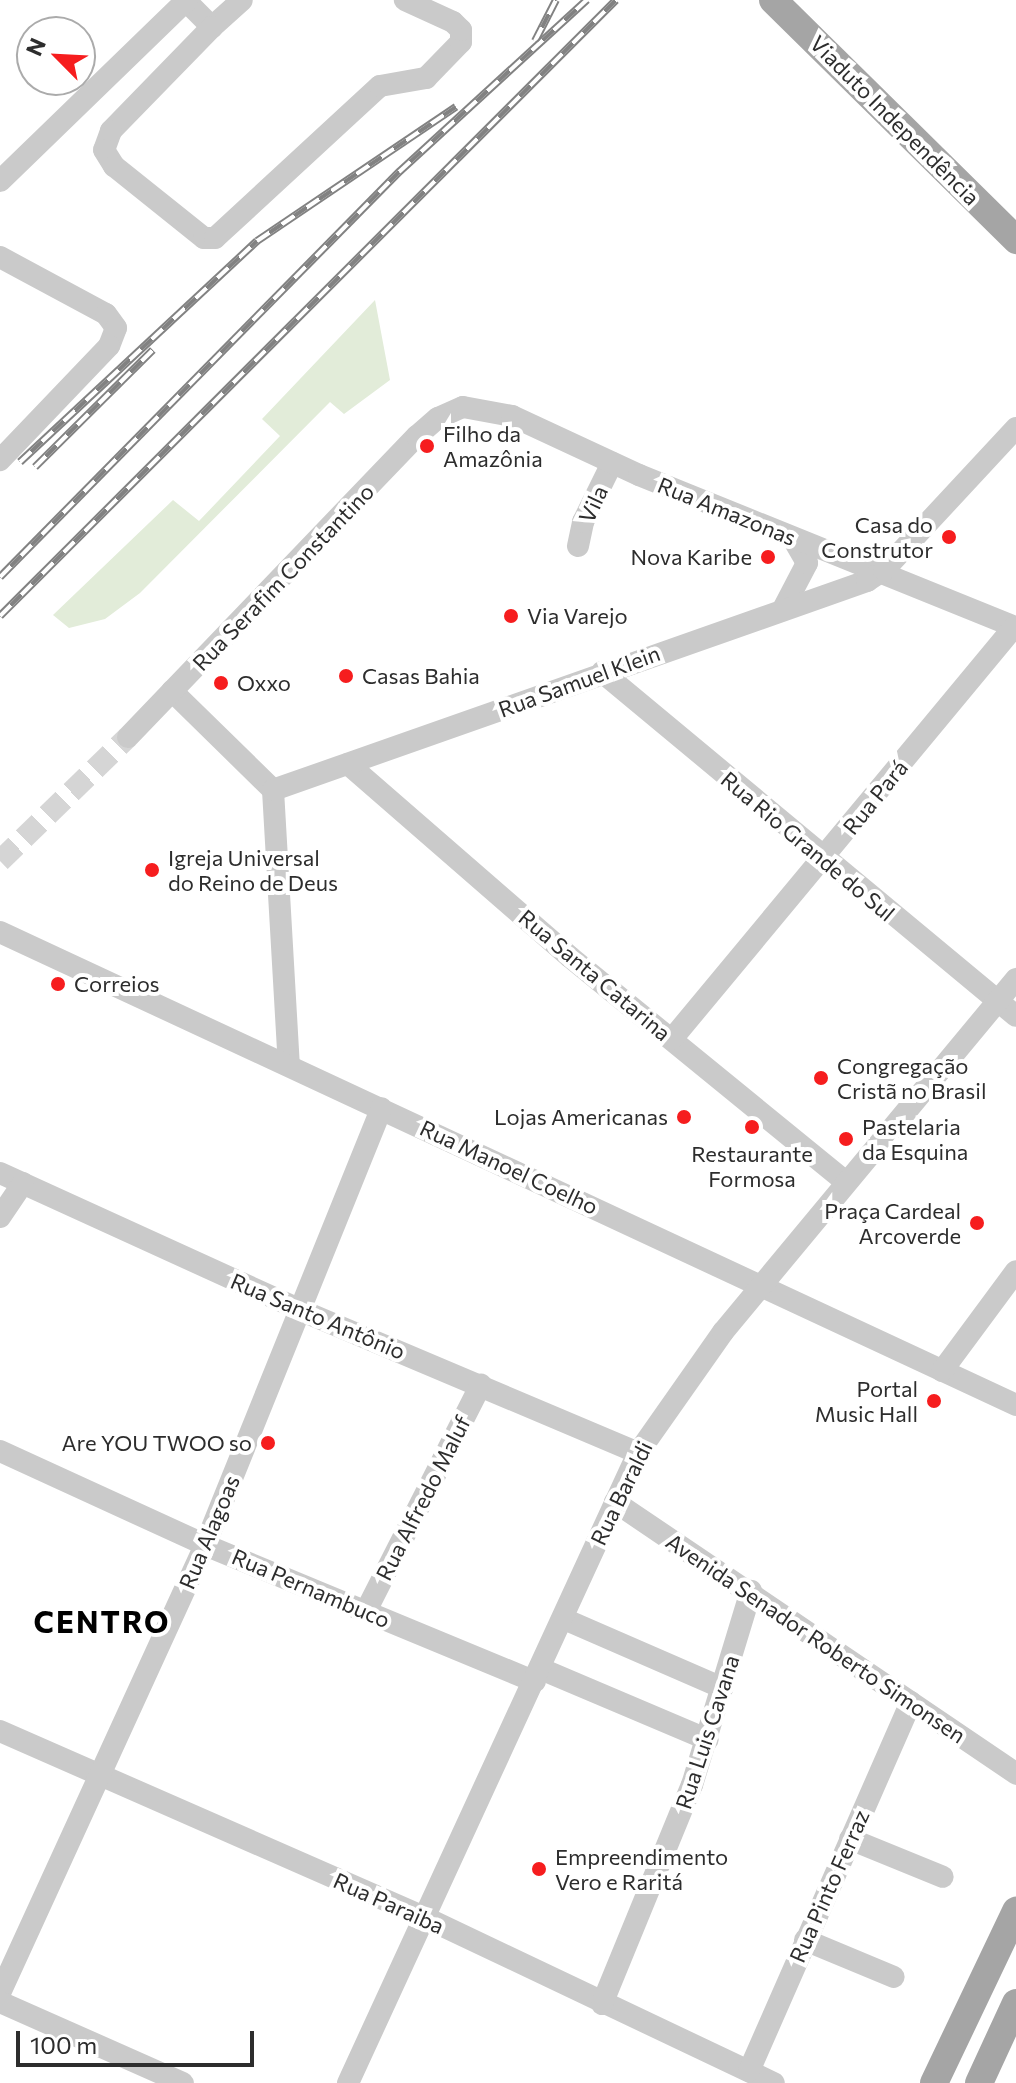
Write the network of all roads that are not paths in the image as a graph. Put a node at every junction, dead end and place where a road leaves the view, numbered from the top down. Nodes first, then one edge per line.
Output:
1 (242, 0) edge
2 (405, 0) edge
3 (773, 0) edge
4 (798, 0) edge
5 (186, 1) edge
6 (212, 27) junction
7 (0, 181) edge
8 (1016, 213) edge
9 (1016, 240) edge
10 (0, 257) edge
11 (438, 418) joint
12 (1016, 428) edge
13 (0, 460) edge
14 (612, 463) junction
15 (793, 539) junction
16 (578, 546) dead end
17 (884, 570) junction
18 (783, 609) junction
19 (1015, 627) edge
20 (602, 672) junction
21 (172, 691) junction
22 (128, 737) tunnel mouth
23 (348, 764) junction
24 (273, 790) junction
25 (823, 860) junction
26 (0, 912) edge
27 (0, 932) edge
28 (29, 946) junction
29 (1016, 979) edge
30 (998, 1001) junction
31 (1016, 1016) edge
32 (672, 1039) junction
33 (289, 1065) junction
34 (382, 1108) junction
35 (0, 1173) edge
36 (846, 1182) junction
37 (23, 1183) junction
38 (0, 1217) edge
39 (1016, 1271) edge
40 (761, 1284) junction
41 (300, 1310) junction
42 (942, 1371) junction
43 (481, 1384) junction
44 (1016, 1405) edge
45 (0, 1451) edge
46 (638, 1453) junction
47 (615, 1502) junction
48 (205, 1545) junction
49 (751, 1591) junction
50 (366, 1611) junction
51 (564, 1619) junction
52 (538, 1675) junction
53 (723, 1688) junction
54 (911, 1702) junction
55 (0, 1731) edge
56 (708, 1740) junction
57 (1016, 1774) edge
58 (101, 1776) junction
59 (850, 1839) junction
60 (943, 1877) dead end
61 (1016, 1911) edge
62 (426, 1918) junction
63 (805, 1940) junction
64 (894, 1977) dead end
65 (0, 1993) edge
66 (0, 2002) edge
67 (1016, 2003) edge
68 (602, 2004) junction
69 (749, 2071) junction
70 (183, 2083) edge
71 (348, 2083) edge
72 (774, 2083) edge
73 (934, 2083) edge
74 (979, 2083) edge

1 - 6 street
2 - 6 street
3 - 9 main road, Viaduto Independência
4 - 8 main road, Viaduto Independência
5 - 6 street
5 - 7 street
10 - 13 street
11 - 14 street, Rua Amazonas
11 - 21 street, Rua Serafim Constantino
12 - 17 street
14 - 15 street, Rua Amazonas
14 - 16 street, Vila
15 - 17 street, Rua Amazonas
15 - 18 street
17 - 18 street, Rua Samuel Klein
17 - 19 street, Rua Amazonas
18 - 20 street, Rua Samuel Klein
19 - 25 street, Rua Pará
20 - 23 street, Rua Samuel Klein
20 - 25 street, Rua Rio Grande do Sul
21 - 22 street, Rua Serafim Constantino
21 - 24 street
23 - 24 street, Rua Samuel Klein
23 - 32 street, Rua Santa Catarina
24 - 33 street
25 - 30 street, Rua Rio Grande do Sul
25 - 32 street, Rua Pará
26 - 28 street
27 - 28 street, Rua Manoel Coelho
28 - 33 street, Rua Manoel Coelho
29 - 30 street, Rua Baraldi
30 - 31 street, Rua Rio Grande do Sul
30 - 36 street, Rua Baraldi
32 - 36 street, Rua Santa Catarina
33 - 34 street, Rua Manoel Coelho
34 - 40 street, Rua Manoel Coelho
34 - 41 street, Rua Alagoas
35 - 37 street, Rua Santo Antônio
36 - 40 street, Rua Baraldi
37 - 38 street
37 - 41 street, Rua Santo Antônio
39 - 42 street
40 - 42 street, Rua Manoel Coelho
40 - 46 street, Rua Baraldi
41 - 43 street, Rua Santo Antônio
41 - 48 street, Rua Alagoas
42 - 44 street, Rua Manoel Coelho
43 - 46 street, Rua Santo Antônio
43 - 50 street, Rua Alfredo Maluf
45 - 48 street, Rua Pernambuco
46 - 47 street, Rua Baraldi
47 - 49 street, Avenida Senador Roberto Simonsen
47 - 51 street, Rua Baraldi
48 - 50 street, Rua Pernambuco
48 - 58 street, Rua Alagoas
49 - 53 street, Rua Luis Cavana
49 - 54 street, Avenida Senador Roberto Simonsen
50 - 52 street, Rua Pernambuco
51 - 52 street, Rua Baraldi
51 - 53 street
52 - 56 street, Rua Pernambuco
52 - 62 street, Rua Baraldi
53 - 56 street, Rua Luis Cavana
54 - 57 street, Avenida Senador Roberto Simonsen
54 - 59 street, Rua Pinto Ferraz
55 - 58 street, Rua Paraiba
56 - 68 street, Rua Luis Cavana
58 - 62 street, Rua Paraiba
58 - 65 street, Rua Alagoas
59 - 60 street
59 - 63 street, Rua Pinto Ferraz
61 - 73 main road
62 - 68 street, Rua Paraiba
62 - 71 street, Rua Baraldi
63 - 64 street
63 - 69 street, Rua Pinto Ferraz
66 - 70 street
67 - 74 main road
68 - 69 street, Rua Paraiba
69 - 72 street, Rua Paraiba

